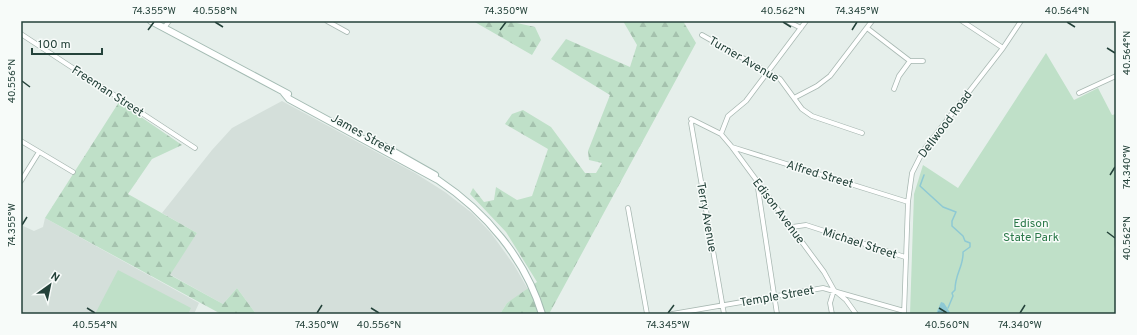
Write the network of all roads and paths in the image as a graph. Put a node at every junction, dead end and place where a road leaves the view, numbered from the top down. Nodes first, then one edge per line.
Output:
1 (151, 21) edge
2 (169, 21) edge
3 (327, 21) edge
4 (787, 21) edge
5 (806, 21) edge
6 (872, 21) edge
7 (962, 21) edge
8 (1021, 21) edge
9 (164, 28) junction
10 (800, 28) junction
11 (867, 28) junction
12 (347, 32) dead end
13 (21, 34) edge
14 (702, 35) dead end
15 (1003, 48) junction
16 (910, 61) junction
17 (923, 61) dead end
18 (768, 71) junction
19 (1116, 76) edge
20 (894, 88) dead end
21 (1078, 93) dead end
22 (794, 98) junction
23 (692, 119) joint
24 (862, 133) dead end
25 (721, 134) junction
26 (21, 141) edge
27 (732, 147) junction
28 (195, 148) dead end
29 (39, 152) junction
30 (73, 172) dead end
31 (21, 181) edge
32 (757, 182) junction
33 (908, 202) junction
34 (628, 208) dead end
35 (792, 227) junction
36 (905, 257) junction
37 (834, 290) junction
38 (774, 297) junction
39 (722, 306) junction
40 (904, 313) edge
41 (542, 314) edge
42 (647, 314) edge
43 (672, 314) edge
44 (724, 314) edge
45 (777, 314) edge
46 (832, 314) edge
47 (856, 314) edge

1 - 9 street, James Street
2 - 9 street
3 - 12 street
4 - 10 street
5 - 10 street
6 - 11 street
7 - 15 street
8 - 15 street, Dellwood Road
9 - 41 street, James Street
10 - 18 street
11 - 16 street
11 - 22 street
13 - 28 street, Freeman Street
14 - 18 street, Turner Avenue
15 - 33 street, Dellwood Road
16 - 17 street
16 - 20 street
18 - 22 street, Turner Avenue
18 - 25 street
19 - 21 street
22 - 24 street, Turner Avenue
23 - 25 street, Edison Avenue
23 - 39 street, Terry Avenue
25 - 27 street, Edison Avenue
26 - 29 street
27 - 32 street, Edison Avenue
27 - 33 street, Alfred Street
29 - 30 street
29 - 31 street
32 - 35 street, Edison Avenue
32 - 38 street
33 - 36 street, Dellwood Road
34 - 42 street
35 - 36 street, Michael Street
35 - 37 street, Edison Avenue
36 - 40 street, Dellwood Road
37 - 38 street, Temple Street
37 - 40 street, Temple Street
37 - 46 street
37 - 47 street, Edison Avenue
38 - 39 street, Temple Street
38 - 45 street
39 - 43 street, Temple Street
39 - 44 street, Terry Avenue

